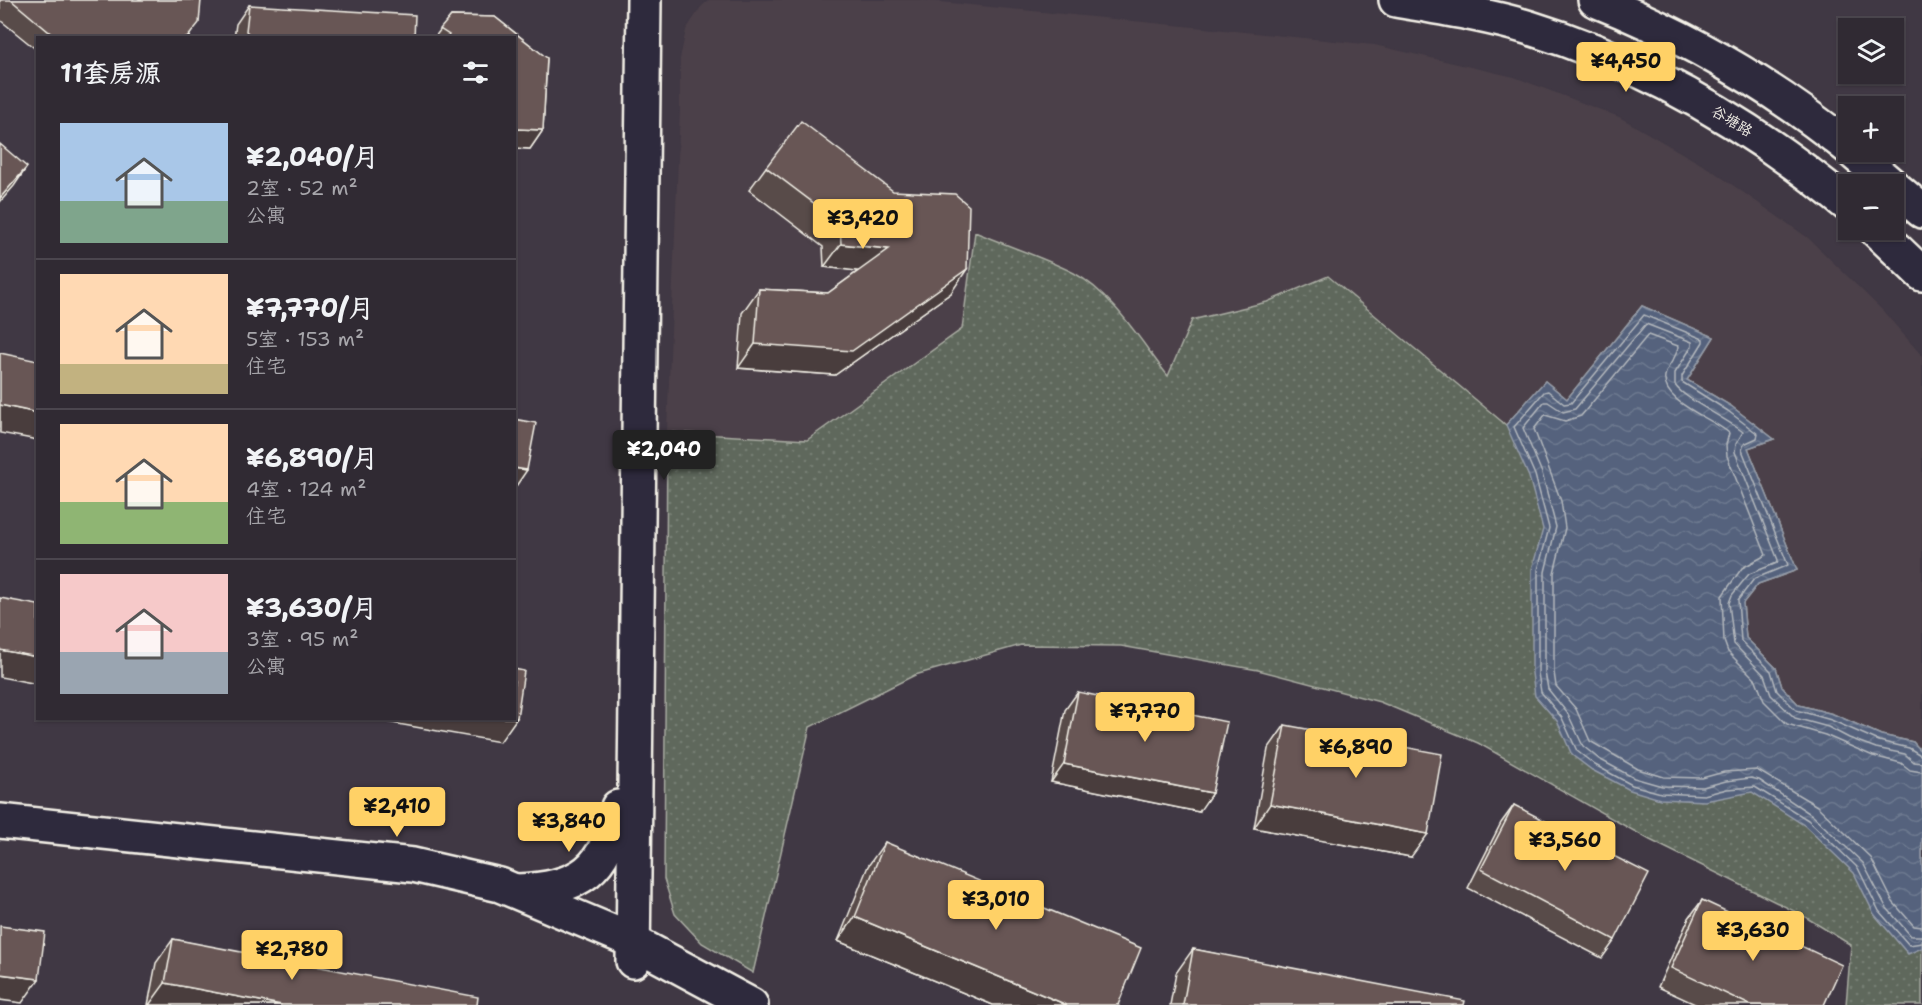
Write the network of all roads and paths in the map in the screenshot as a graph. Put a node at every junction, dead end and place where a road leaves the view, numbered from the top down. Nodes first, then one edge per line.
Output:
1 (628, 0) edge
2 (644, 0) edge
3 (1398, 0) edge
4 (1595, 0) edge
5 (1838, 140) edge
6 (1866, 162) edge
7 (1838, 197) edge
8 (1922, 211) edge
9 (1886, 240) edge
10 (1922, 274) edge
11 (618, 807) junction
12 (0, 821) edge
13 (0, 837) edge
14 (634, 890) junction
15 (514, 891) junction
16 (625, 947) junction
17 (680, 966) junction
18 (717, 1005) edge
19 (751, 1005) edge

1 - 11 street
2 - 14 street
3 - 7 street, 谷塘路
4 - 5 street
6 - 8 street
9 - 10 street
11 - 15 street
11 - 16 street
12 - 15 street
13 - 16 street
14 - 16 street
14 - 17 street
15 - 16 street
16 - 17 street
16 - 18 street
17 - 19 street

